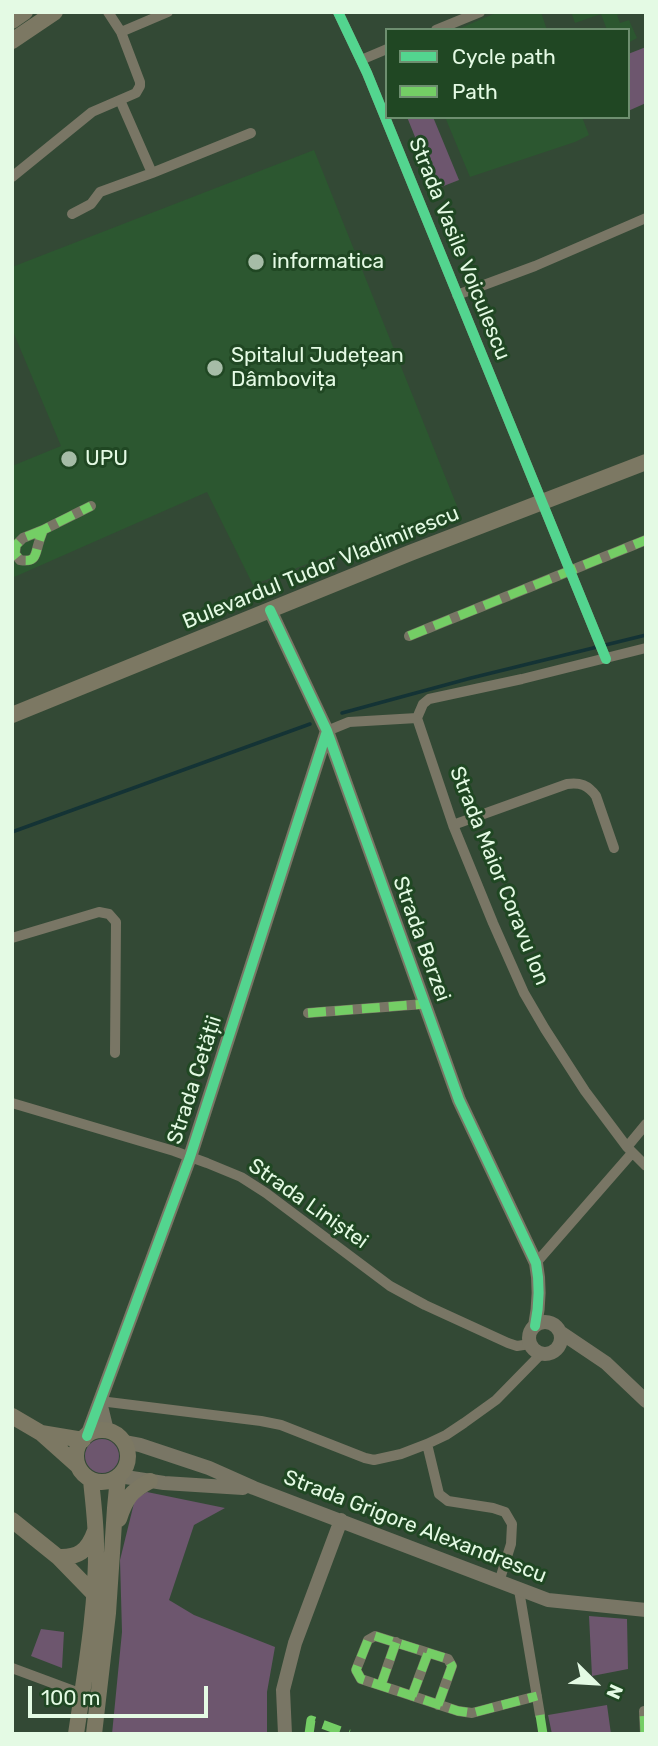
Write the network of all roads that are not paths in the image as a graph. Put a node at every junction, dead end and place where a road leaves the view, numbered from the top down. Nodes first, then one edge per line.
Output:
1 (25, 12) edge
2 (55, 12) edge
3 (108, 12) edge
4 (168, 12) edge
5 (338, 12) edge
6 (480, 12) edge
7 (12, 20) edge
8 (441, 28) edge
9 (121, 32) junction
10 (12, 41) edge
11 (385, 50) edge
12 (361, 60) junction
13 (120, 100) junction
14 (385, 119) edge
15 (385, 119) edge
16 (251, 133) dead end
17 (152, 173) junction
18 (12, 177) edge
19 (72, 214) dead end
20 (646, 218) edge
21 (457, 295) junction
22 (646, 462) edge
23 (542, 502) junction
24 (91, 506) dead end
25 (43, 530) dead end
26 (646, 540) edge
27 (571, 572) junction
28 (270, 610) junction
29 (409, 636) dead end
30 (646, 648) edge
31 (606, 659) junction
32 (12, 715) edge
33 (417, 718) junction
34 (327, 731) junction
35 (453, 825) junction
36 (614, 848) dead end
37 (12, 939) edge
38 (424, 1004) junction
39 (308, 1013) dead end
40 (116, 1052) dead end
41 (12, 1103) edge
42 (646, 1124) edge
43 (630, 1150) junction
44 (190, 1157) junction
45 (646, 1166) edge
46 (536, 1263) junction
47 (538, 1279) junction
48 (535, 1326) junction
49 (555, 1328) junction
50 (539, 1349) junction
51 (589, 1352) junction
52 (100, 1401) junction
53 (646, 1401) edge
54 (12, 1416) edge
55 (107, 1431) junction
56 (41, 1433) junction
57 (85, 1438) junction
58 (124, 1443) junction
59 (427, 1444) junction
60 (78, 1466) junction
61 (119, 1476) junction
62 (91, 1480) junction
63 (150, 1481) junction
64 (254, 1488) junction
65 (12, 1520) edge
66 (341, 1520) junction
67 (96, 1521) junction
68 (113, 1538) junction
69 (58, 1557) junction
70 (499, 1582) junction
71 (519, 1590) junction
72 (94, 1594) junction
73 (646, 1610) edge
74 (396, 1642) junction
75 (428, 1653) junction
76 (12, 1668) edge
77 (381, 1685) junction
78 (82, 1694) junction
79 (412, 1696) junction
80 (537, 1696) junction
81 (438, 1704) junction
82 (646, 1711) edge
83 (540, 1715) dead end
84 (76, 1734) edge
85 (94, 1734) edge
86 (285, 1734) edge
87 (646, 1734) edge

1 - 7 main road
2 - 10 main road
3 - 9 street
4 - 9 street
5 - 12 street, Strada Vasile Voiculescu
6 - 8 street
9 - 13 street
11 - 12 street
12 - 14 street, Strada Vasile Voiculescu
13 - 17 street
13 - 18 street
15 - 21 street, Strada Vasile Voiculescu
16 - 17 street
17 - 19 street
20 - 21 street
21 - 23 street, Strada Vasile Voiculescu
22 - 23 main road, Bulevardul Tudor Vladimirescu
23 - 27 street, Strada Vasile Voiculescu
23 - 28 main road, Bulevardul Tudor Vladimirescu
24 - 25 street
26 - 27 street
27 - 29 street
27 - 31 street, Strada Vasile Voiculescu
28 - 32 main road, Bulevardul Tudor Vladimirescu
28 - 34 street, Strada Berzei
30 - 31 street
31 - 33 street
33 - 34 street
33 - 35 street, Strada Maior Coravu Ion
34 - 38 street, Strada Berzei
34 - 44 street, Strada Cetății
35 - 36 street
35 - 43 street, Strada Maior Coravu Ion
37 - 40 street
38 - 39 street
38 - 46 street, Strada Berzei
41 - 44 street, Strada Liniștei
42 - 43 street
43 - 45 street, Strada Maior Coravu Ion
43 - 46 street
44 - 50 street, Strada Liniștei
44 - 52 street, Strada Cetății
46 - 47 street, Strada Berzei
47 - 48 street, Strada Berzei
47 - 49 street, Strada Berzei
48 - 49 street
48 - 50 street
49 - 50 street
49 - 51 street
50 - 51 street
50 - 59 street
51 - 53 street
52 - 55 street
52 - 57 street, Strada Cetății
52 - 59 street
54 - 56 main road
55 - 57 main road
55 - 58 main road
56 - 57 main road
56 - 60 main road
57 - 60 main road
58 - 61 main road
58 - 64 street, Strada Grigore Alexandrescu
59 - 70 street
60 - 62 main road
61 - 62 main road
61 - 63 street, Strada Grigore Alexandrescu
61 - 68 main road
62 - 67 main road
63 - 64 street, Strada Grigore Alexandrescu
63 - 68 main road
64 - 66 street, Strada Grigore Alexandrescu
65 - 69 main road
66 - 70 street, Strada Grigore Alexandrescu
66 - 86 street
67 - 69 main road
67 - 72 main road
68 - 85 main road
69 - 72 main road
70 - 71 street, Strada Grigore Alexandrescu
71 - 73 street, Strada Grigore Alexandrescu
71 - 80 street
72 - 78 main road
74 - 75 street
74 - 77 street
74 - 77 street
75 - 79 street
75 - 81 street
76 - 78 street
77 - 79 street
78 - 84 main road
79 - 81 street
80 - 81 street
80 - 83 street
82 - 87 street

